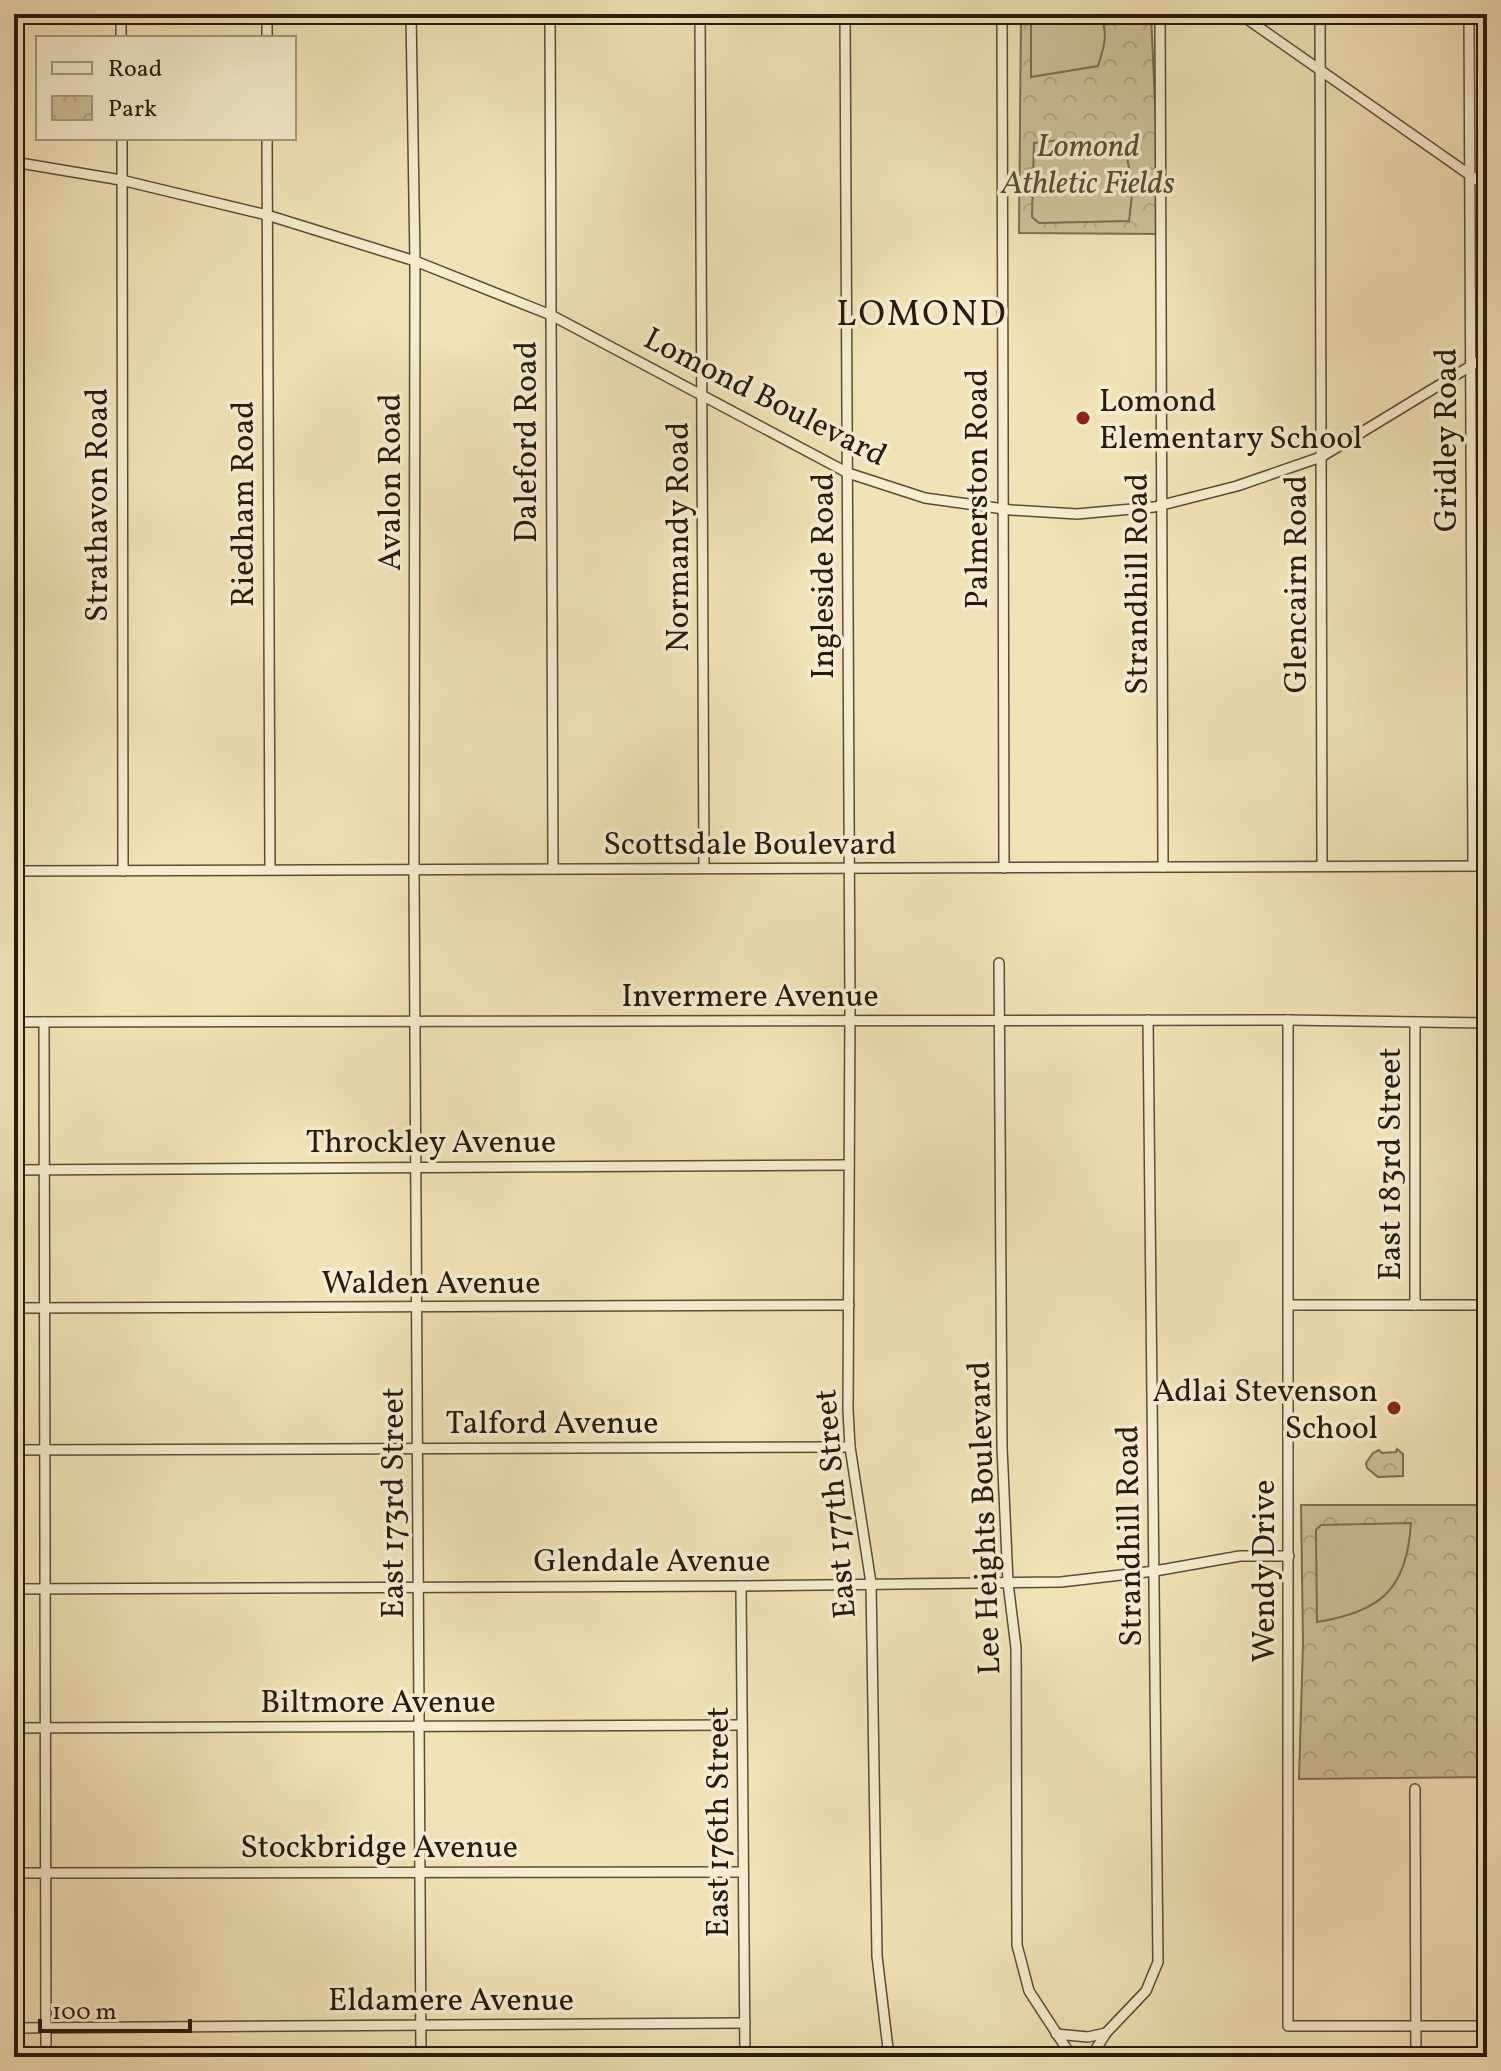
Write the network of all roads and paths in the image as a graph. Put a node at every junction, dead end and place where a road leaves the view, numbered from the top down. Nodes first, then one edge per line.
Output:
1 (121, 14) edge
2 (267, 14) edge
3 (411, 14) edge
4 (550, 14) edge
5 (700, 14) edge
6 (845, 14) edge
7 (1002, 14) edge
8 (1160, 14) edge
9 (1240, 14) edge
10 (1320, 14) edge
11 (1469, 14) edge
12 (121, 36) edge
13 (267, 36) edge
14 (1320, 70) junction
15 (122, 140) edge
16 (267, 140) edge
17 (14, 162) edge
18 (1470, 175) junction
19 (121, 180) junction
20 (1487, 187) edge
21 (267, 215) junction
22 (415, 261) junction
23 (551, 315) junction
24 (1487, 356) edge
25 (1471, 366) junction
26 (702, 396) junction
27 (1321, 457) junction
28 (848, 473) junction
29 (1161, 505) junction
30 (1001, 508) junction
31 (1322, 866) junction
32 (1473, 866) junction
33 (1487, 866) edge
34 (1163, 867) junction
35 (704, 868) junction
36 (1004, 868) junction
37 (270, 869) junction
38 (553, 869) junction
39 (849, 869) junction
40 (414, 870) junction
41 (14, 871) edge
42 (123, 871) junction
43 (850, 946) joint
44 (415, 949) joint
45 (999, 963) dead end
46 (850, 1020) junction
47 (1000, 1020) junction
48 (1148, 1020) junction
49 (1288, 1020) junction
50 (14, 1022) edge
51 (44, 1022) junction
52 (416, 1022) junction
53 (1487, 1023) edge
54 (1415, 1024) junction
55 (849, 1165) junction
56 (416, 1167) junction
57 (14, 1170) edge
58 (44, 1170) junction
59 (849, 1305) junction
60 (1290, 1305) junction
61 (1415, 1305) junction
62 (1487, 1305) edge
63 (14, 1308) edge
64 (417, 1308) junction
65 (43, 1309) junction
66 (850, 1447) junction
67 (418, 1448) junction
68 (14, 1450) edge
69 (44, 1451) junction
70 (1289, 1556) junction
71 (1155, 1571) junction
72 (871, 1583) junction
73 (1008, 1583) junction
74 (741, 1586) junction
75 (418, 1587) junction
76 (14, 1589) edge
77 (44, 1589) junction
78 (742, 1725) junction
79 (418, 1726) junction
80 (14, 1728) edge
81 (44, 1729) junction
82 (1415, 1789) dead end
83 (419, 1872) junction
84 (743, 1872) junction
85 (14, 1873) edge
86 (47, 1873) junction
87 (745, 2023) junction
88 (421, 2026) junction
89 (1416, 2026) junction
90 (1487, 2026) edge
91 (14, 2028) edge
92 (46, 2028) junction
93 (1106, 2033) junction
94 (1056, 2034) junction
95 (46, 2057) edge
96 (421, 2057) edge
97 (745, 2057) edge
98 (889, 2057) edge
99 (1072, 2057) edge
100 (1091, 2057) edge
101 (1416, 2057) edge

1 - 12 street
2 - 13 street
3 - 22 street, Avalon Road
4 - 23 street, Daleford Road
5 - 26 street, Normandy Road
6 - 28 street, Ingleside Road
7 - 30 street, Palmerston Road
8 - 29 street, Strandhill Road
9 - 14 street
10 - 14 street, Glencairn Road
11 - 18 street, Gridley Road
14 - 18 street
14 - 27 street, Glencairn Road
15 - 19 street, Strathavon Road
16 - 21 street, Riedham Road
17 - 19 street, Lomond Boulevard
18 - 20 street
18 - 25 street, Gridley Road
19 - 21 street, Lomond Boulevard
19 - 42 street, Strathavon Road
21 - 22 street, Lomond Boulevard
21 - 37 street, Riedham Road
22 - 23 street, Lomond Boulevard
22 - 40 street, Avalon Road
23 - 26 street, Lomond Boulevard
23 - 38 street, Daleford Road
24 - 25 street, Lomond Boulevard
25 - 27 street, Lomond Boulevard
25 - 32 street, Gridley Road
26 - 28 street, Lomond Boulevard
26 - 35 street, Normandy Road
27 - 29 street, Lomond Boulevard
27 - 31 street, Glencairn Road
28 - 30 street, Lomond Boulevard
28 - 39 street, Ingleside Road
29 - 30 street, Lomond Boulevard
29 - 34 street, Strandhill Road
30 - 36 street, Palmerston Road
31 - 32 street, Scottsdale Boulevard
31 - 34 street, Scottsdale Boulevard
32 - 33 street, Scottsdale Boulevard
34 - 36 street, Scottsdale Boulevard
35 - 38 street, Scottsdale Boulevard
35 - 39 street, Scottsdale Boulevard
36 - 39 street, Scottsdale Boulevard
37 - 40 street, Scottsdale Boulevard
37 - 42 street, Scottsdale Boulevard
38 - 40 street, Scottsdale Boulevard
39 - 43 street, Ingleside Road
40 - 44 street, Avalon Road
41 - 42 street, Scottsdale Boulevard
43 - 46 street, East 177th Street
44 - 52 street, East 173rd Street
45 - 47 street, Lee Heights Boulevard
46 - 47 street, Invermere Avenue
46 - 52 street, Invermere Avenue
46 - 55 street, East 177th Street
47 - 48 street, Invermere Avenue
47 - 73 street, Lee Heights Boulevard
48 - 49 street, Invermere Avenue
48 - 71 street, Strandhill Road
49 - 54 street, Invermere Avenue
49 - 60 street, Wendy Drive
50 - 51 street, Invermere Avenue
51 - 52 street, Invermere Avenue
51 - 58 street
52 - 56 street, East 173rd Street
53 - 54 street, Invermere Avenue
54 - 61 street, East 183rd Street
55 - 56 street, Throckley Avenue
55 - 59 street, East 177th Street
56 - 58 street, Throckley Avenue
56 - 64 street, East 173rd Street
57 - 58 street, Throckley Avenue
58 - 65 street
59 - 64 street, Walden Avenue
59 - 66 street, East 177th Street
60 - 61 street
60 - 70 street, Wendy Drive
61 - 62 street
63 - 65 street, Walden Avenue
64 - 65 street, Walden Avenue
64 - 67 street, East 173rd Street
65 - 69 street
66 - 67 street, Talford Avenue
66 - 72 street, East 177th Street
67 - 69 street, Talford Avenue
67 - 75 street, East 173rd Street
68 - 69 street, Talford Avenue
69 - 77 street
70 - 71 street, Glendale Avenue
70 - 89 street, Wendy Drive
71 - 73 street, Glendale Avenue
71 - 93 street, Strandhill Road
72 - 73 street, Glendale Avenue
72 - 74 street, Glendale Avenue
72 - 98 street, East 177th Street
73 - 94 street, Lee Heights Boulevard
74 - 75 street, Glendale Avenue
74 - 78 street, East 176th Street
75 - 77 street, Glendale Avenue
75 - 79 street, East 173rd Street
76 - 77 street, Glendale Avenue
77 - 81 street
78 - 79 street, Biltmore Avenue
78 - 84 street, East 176th Street
79 - 81 street, Biltmore Avenue
79 - 83 street, East 173rd Street
80 - 81 street, Biltmore Avenue
81 - 86 street
82 - 89 street
83 - 84 street, Stockbridge Avenue
83 - 86 street, Stockbridge Avenue
83 - 88 street, East 173rd Street
84 - 87 street, East 176th Street
85 - 86 street, Stockbridge Avenue
86 - 92 street
87 - 88 street, Eldamere Avenue
87 - 97 street, East 176th Street
88 - 92 street, Eldamere Avenue
88 - 96 street, East 173rd Street
89 - 90 street
89 - 101 street
91 - 92 street, Eldamere Avenue
92 - 95 street
93 - 94 street
93 - 100 street, Strandhill Road
94 - 99 street, Lee Heights Boulevard

